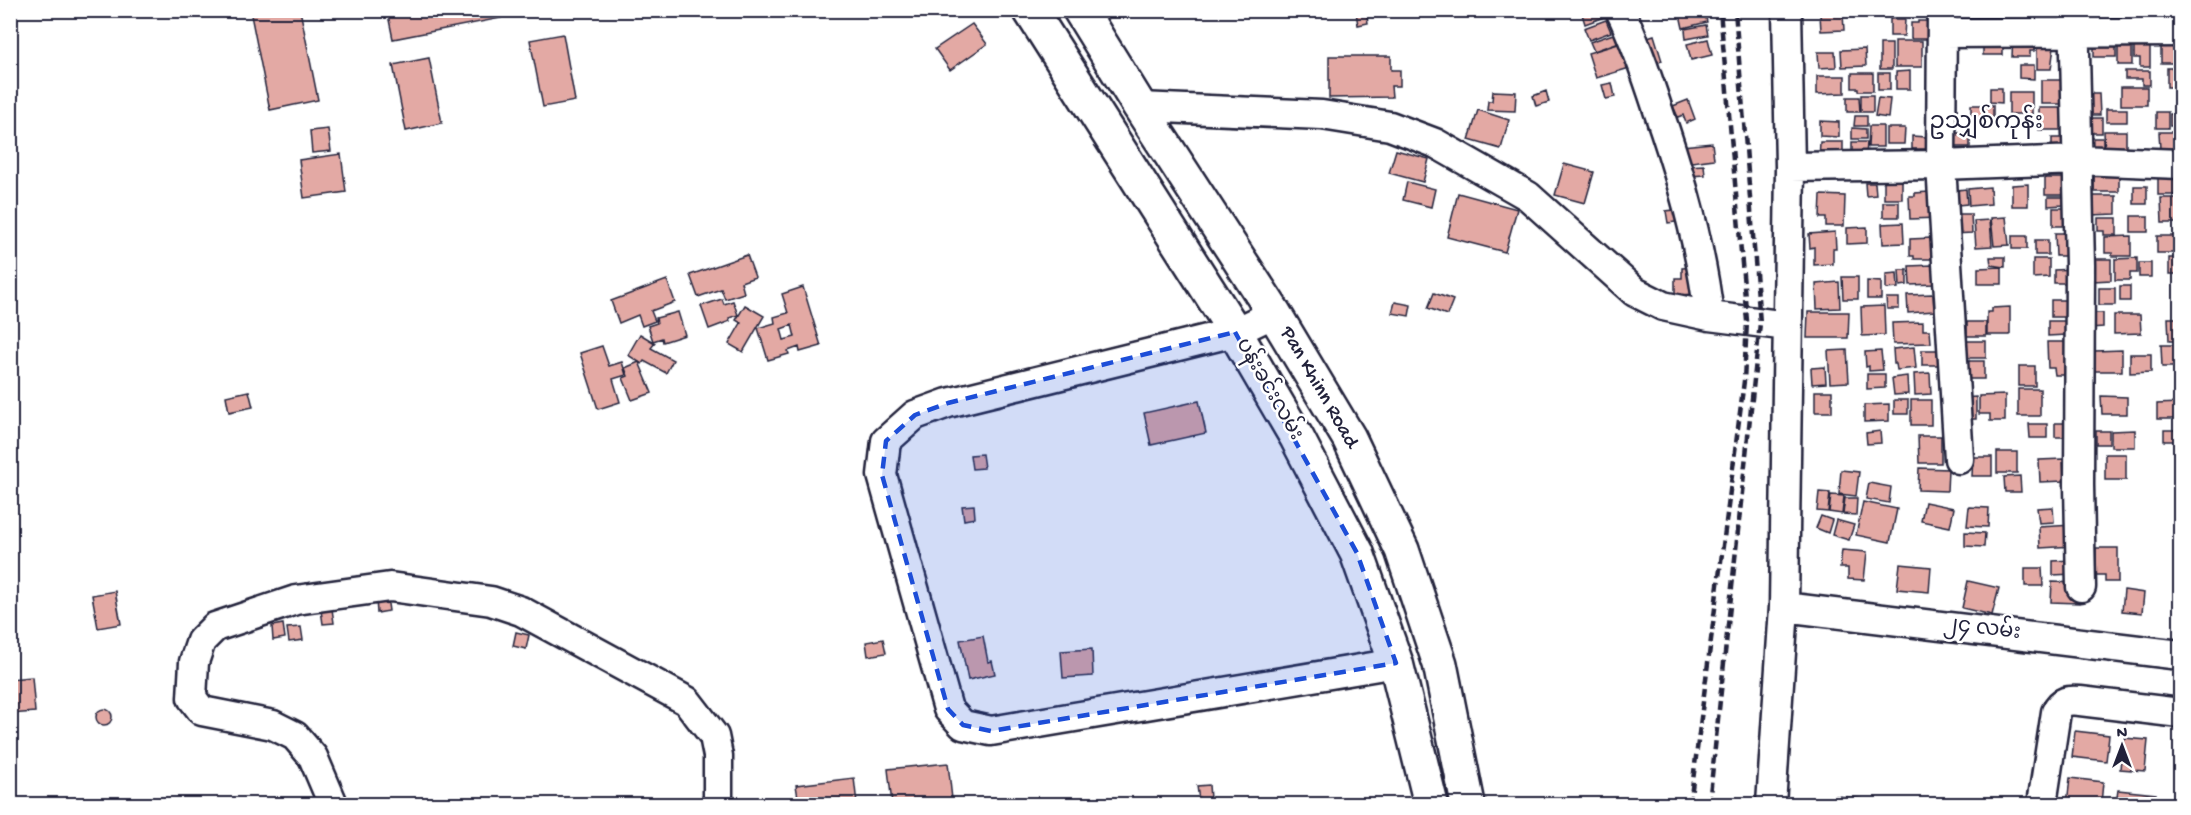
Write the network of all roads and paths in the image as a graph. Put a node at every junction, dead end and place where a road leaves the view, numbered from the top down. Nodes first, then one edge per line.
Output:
1 (1030, 10) edge
2 (1080, 10) edge
3 (1620, 10) edge
4 (1787, 10) edge
5 (1942, 22) edge
6 (2074, 22) edge
7 (2181, 32) edge
8 (1140, 107) junction
9 (2078, 160) junction
10 (2181, 164) edge
11 (1941, 165) junction
12 (1790, 167) junction
13 (1274, 313) junction
14 (1709, 316) junction
15 (1788, 326) junction
16 (1235, 332) junction
17 (1959, 459) dead end
18 (2081, 587) dead end
19 (1784, 606) junction
20 (2181, 655) edge
21 (1396, 663) junction
22 (2181, 712) edge
23 (1468, 798) edge
24 (1426, 799) edge
25 (333, 804) edge
26 (718, 804) edge
27 (1771, 804) edge
28 (2042, 804) edge

1 - 16 main road, ပန်းခင်းလမ်း
2 - 8 main road, Pan Khinn Road
3 - 14 street
4 - 12 street
5 - 6 street
5 - 11 street
6 - 7 street
6 - 9 street
8 - 13 main road, Pan Khinn Road
8 - 14 street
9 - 10 street
9 - 11 street
9 - 18 street
11 - 12 street
11 - 17 street
12 - 15 street
13 - 16 street
13 - 23 main road, Pan Khinn Road
14 - 15 street
15 - 19 street
16 - 21 main road, ပန်းခင်းလမ်း
16 - 21 street
19 - 20 street, ၂၄ လမ်း
19 - 27 street
21 - 24 main road, ပန်းခင်းလမ်း
22 - 28 street
25 - 26 street

